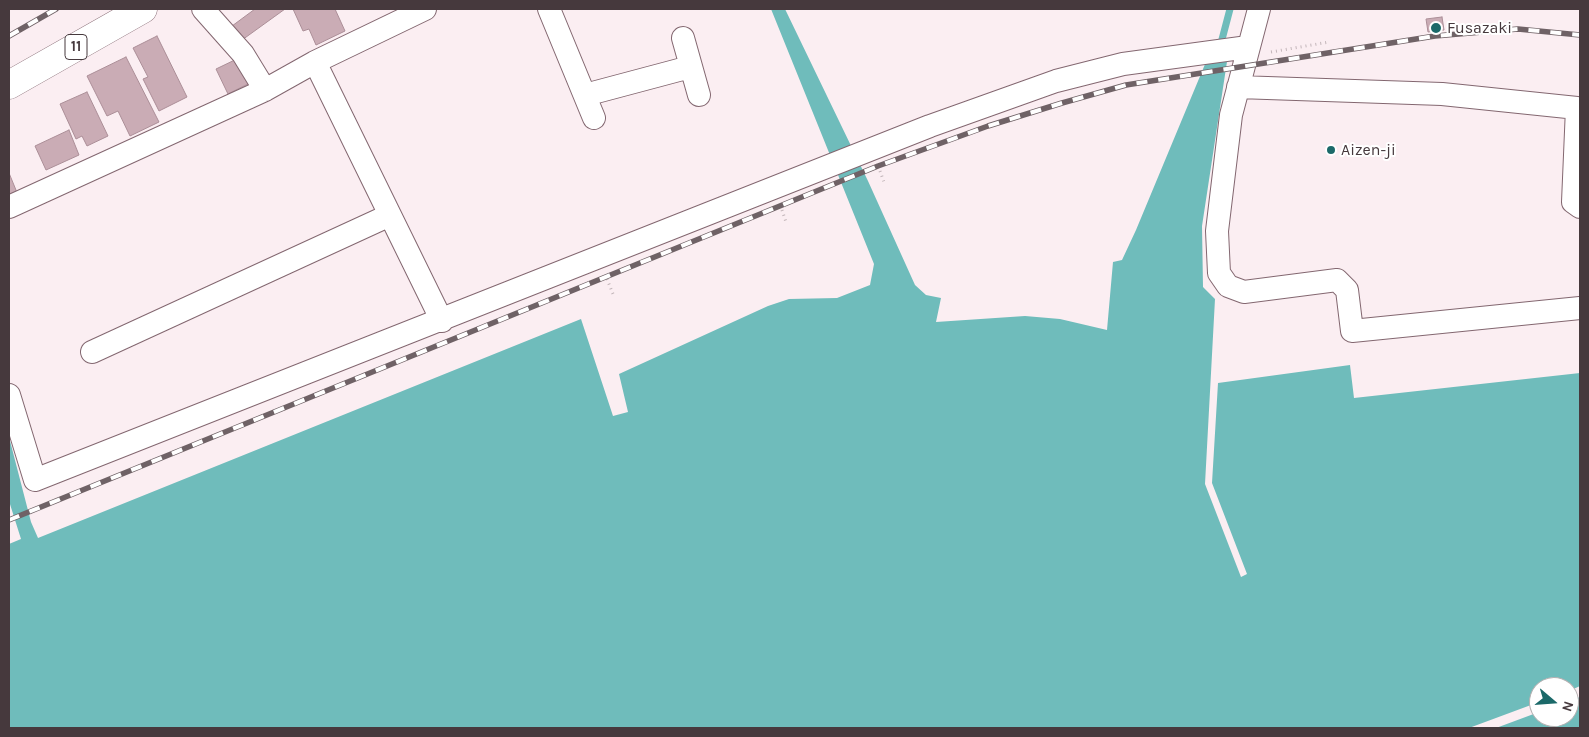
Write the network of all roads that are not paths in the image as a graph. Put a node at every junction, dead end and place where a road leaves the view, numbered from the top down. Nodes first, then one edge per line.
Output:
1 (143, 9) edge
2 (203, 9) edge
3 (425, 9) edge
4 (549, 9) edge
5 (1259, 9) edge
6 (683, 38) dead end
7 (1247, 52) junction
8 (315, 62) junction
9 (690, 66) junction
10 (9, 85) edge
11 (1238, 88) junction
12 (265, 90) junction
13 (585, 95) junction
14 (699, 95) dead end
15 (594, 118) dead end
16 (9, 207) edge
17 (1580, 207) edge
18 (390, 215) junction
19 (1580, 308) edge
20 (442, 320) junction
21 (92, 352) dead end
22 (9, 394) edge

1 - 10 highway, 11
2 - 12 street
3 - 8 street
4 - 13 street
5 - 7 street
6 - 9 street
7 - 11 street
7 - 20 street
8 - 12 street
8 - 18 street
9 - 13 street
9 - 14 street
11 - 17 street
11 - 19 street
12 - 16 street
13 - 15 street
18 - 20 street
18 - 21 street
20 - 22 street

